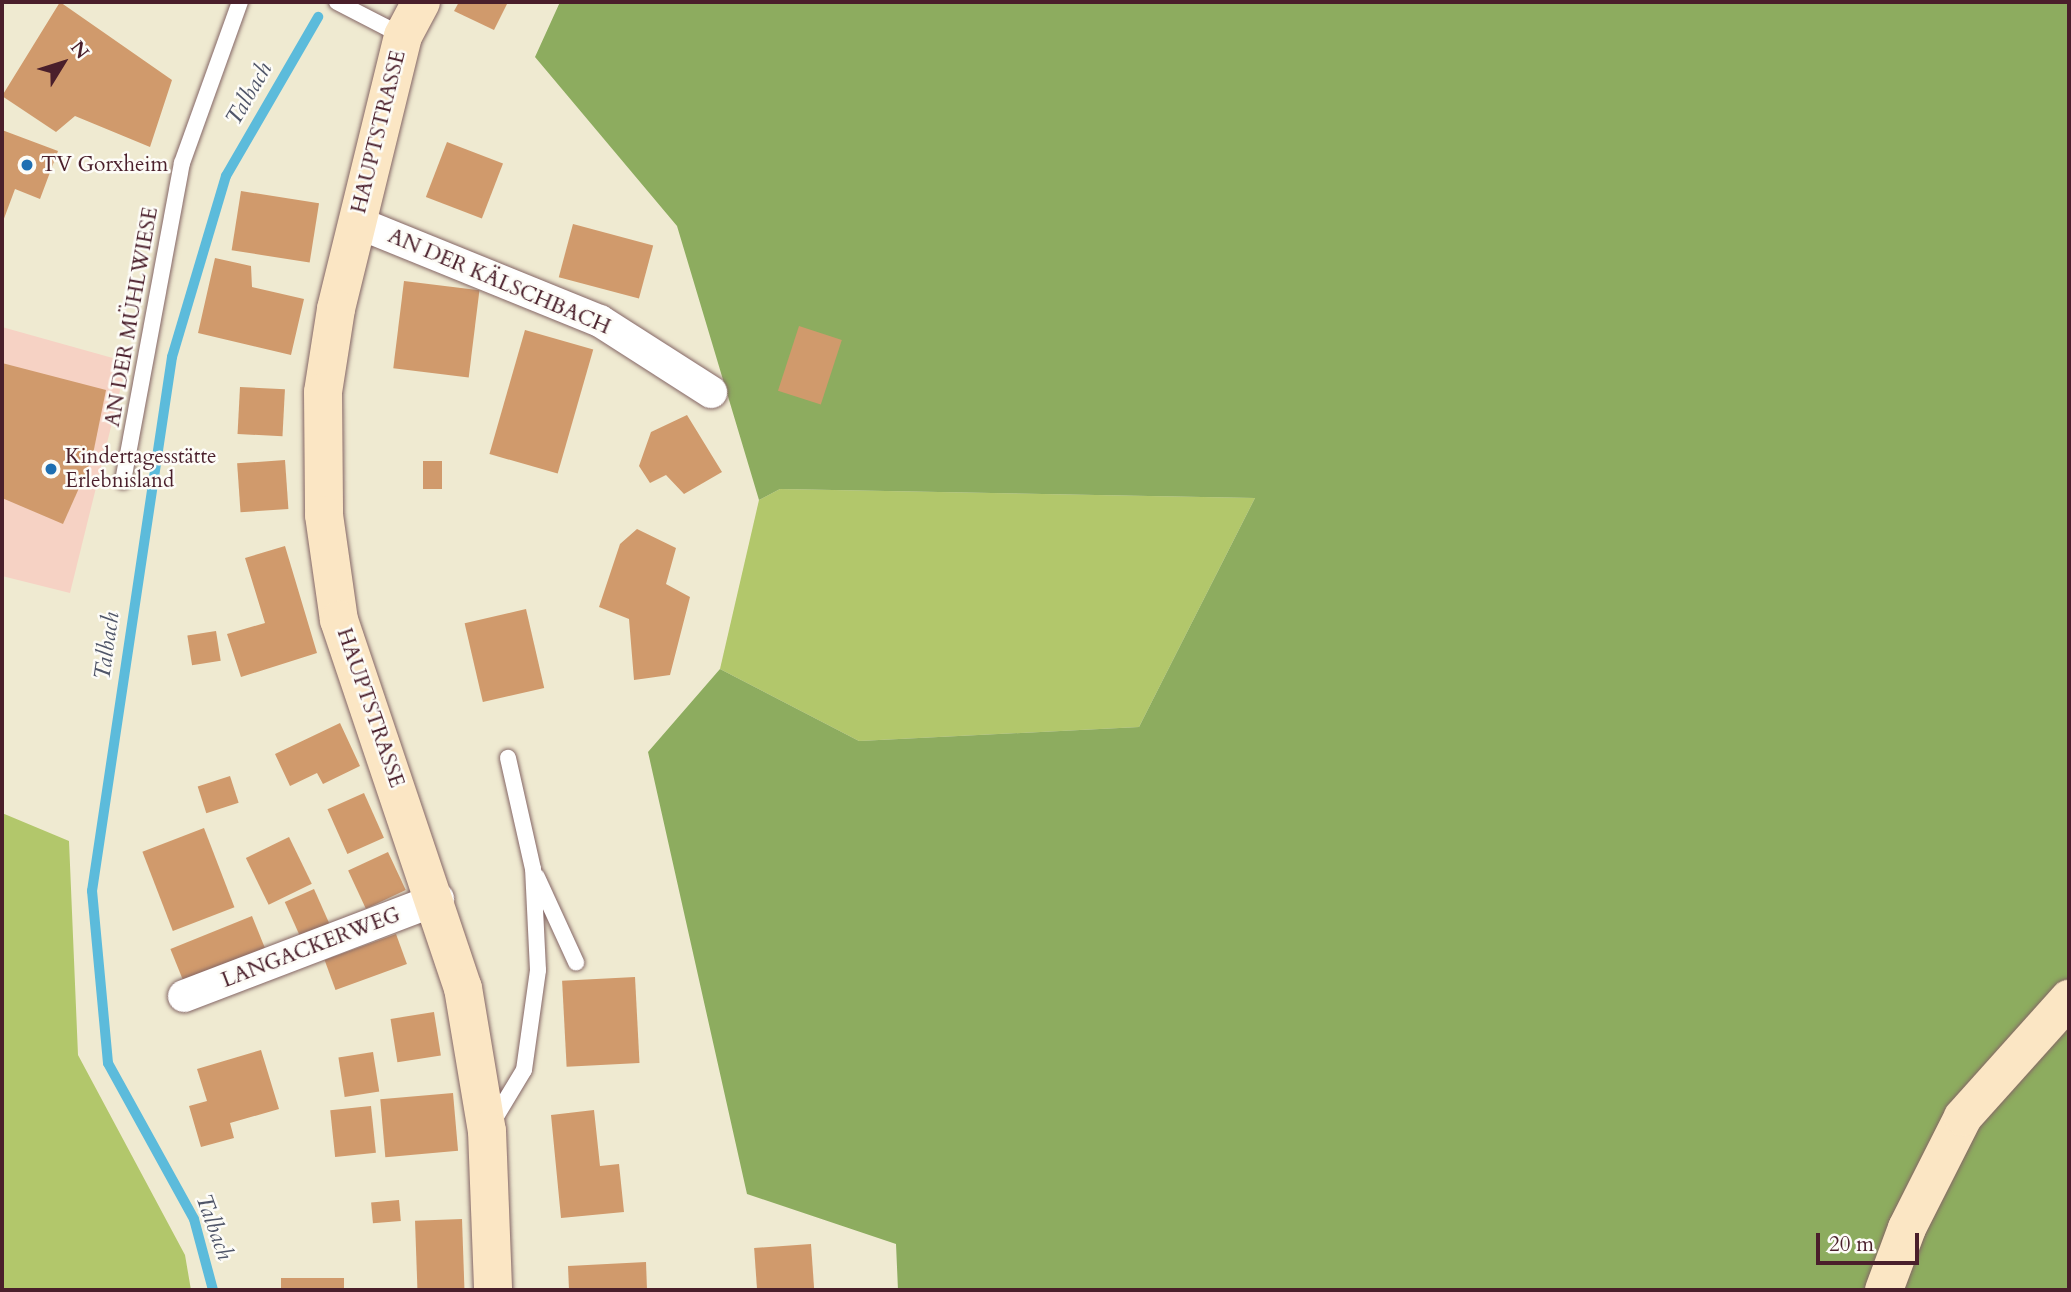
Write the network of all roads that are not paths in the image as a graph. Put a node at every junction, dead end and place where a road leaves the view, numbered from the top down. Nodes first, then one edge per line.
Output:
1 (240, 2) edge
2 (337, 2) edge
3 (421, 2) edge
4 (403, 36) junction
5 (356, 222) junction
6 (711, 392) dead end
7 (123, 481) dead end
8 (508, 758) dead end
9 (533, 869) junction
10 (438, 899) junction
11 (576, 962) dead end
12 (184, 996) dead end
13 (2069, 999) edge
14 (487, 1132) junction
15 (493, 1290) edge
16 (1884, 1290) edge

1 - 7 lane, AN DER MÜHLWIESE
2 - 4 lane
3 - 4 main road, HAUPTSTRASSE
4 - 5 main road, HAUPTSTRASSE
5 - 6 street, AN DER KÄLSCHBACH
5 - 10 main road, HAUPTSTRASSE
8 - 9 lane
9 - 11 lane
9 - 14 lane
10 - 12 street, LANGACKERWEG
10 - 14 main road, HAUPTSTRASSE
13 - 16 main road
14 - 15 main road, HAUPTSTRASSE

